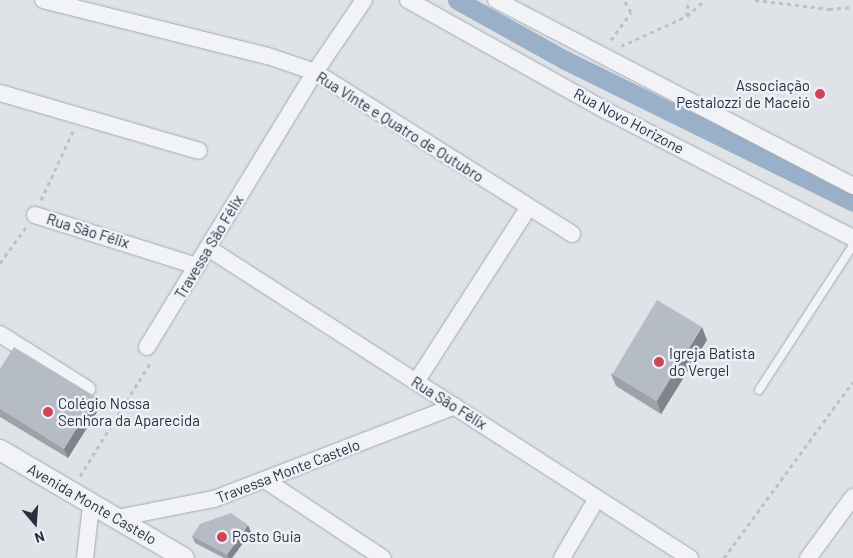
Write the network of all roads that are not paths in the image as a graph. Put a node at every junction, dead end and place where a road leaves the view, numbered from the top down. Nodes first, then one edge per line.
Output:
1 (43, 0) edge
2 (364, 0) edge
3 (408, 0) edge
4 (496, 0) edge
5 (315, 72) junction
6 (0, 93) edge
7 (199, 151) dead end
8 (853, 186) edge
9 (528, 208) junction
10 (35, 215) road end
11 (572, 234) dead end
12 (853, 238) edge
13 (853, 245) edge
14 (208, 248) junction
15 (197, 266) junction
16 (0, 334) edge
17 (147, 348) road end
18 (416, 382) junction
19 (87, 389) edge
20 (759, 390) dead end
21 (455, 406) junction
22 (0, 450) edge
23 (265, 480) junction
24 (853, 497) edge
25 (597, 498) junction
26 (91, 505) junction
27 (117, 518) junction
28 (85, 558) edge
29 (184, 558) edge
30 (383, 558) edge
31 (562, 558) edge
32 (690, 558) edge
33 (808, 558) edge

1 - 5 street, Rua Vinte e Quatro de Outubro
2 - 5 street, Travessa São Félix
3 - 12 street, Rua Novo Horizone
4 - 8 street
5 - 9 street, Rua Vinte e Quatro de Outubro
5 - 14 street, Travessa São Félix
6 - 7 street
9 - 11 street, Rua Vinte e Quatro de Outubro
9 - 18 street
10 - 15 street, Rua São Félix
13 - 20 lane
14 - 15 street, Travessa São Félix
14 - 18 street, Rua São Félix
15 - 17 street, Travessa São Félix
16 - 19 street
18 - 21 street, Rua São Félix
21 - 23 street, Travessa Monte Castelo
21 - 25 street, Rua São Félix
22 - 26 street, Avenida Monte Castelo
23 - 27 street, Travessa Monte Castelo
23 - 30 street
24 - 33 street
25 - 31 street
25 - 32 street, Rua São Félix
26 - 27 street, Avenida Monte Castelo
26 - 28 street
27 - 29 street, Avenida Monte Castelo

